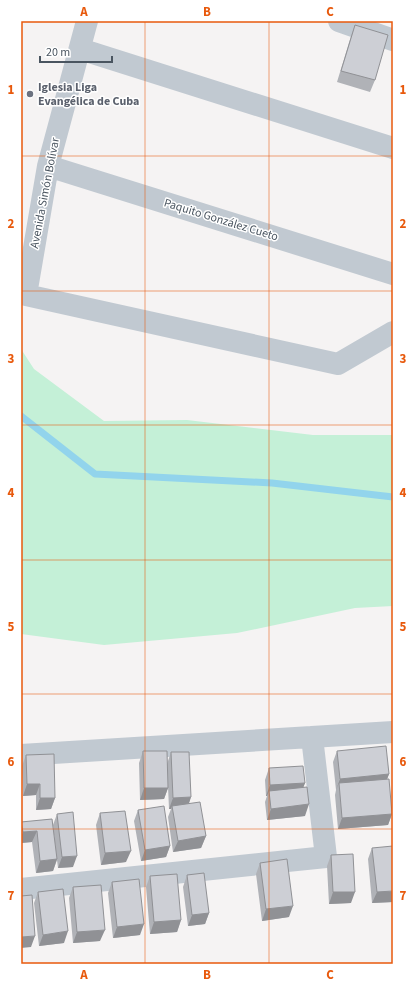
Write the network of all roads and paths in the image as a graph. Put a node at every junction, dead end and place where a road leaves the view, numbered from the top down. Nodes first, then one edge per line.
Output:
1 (87, 21) edge
2 (338, 21) edge
3 (392, 37) edge
4 (80, 49) junction
5 (393, 148) edge
6 (48, 166) junction
7 (393, 274) edge
8 (393, 332) edge
9 (393, 732) edge
10 (312, 737) junction
11 (21, 756) edge
12 (21, 889) edge

1 - 4 street, Avenida Simón Bolívar
2 - 3 street
4 - 5 street
4 - 6 street, Avenida Simón Bolívar
6 - 7 street, Paquito González Cueto
6 - 8 street, Avenida Simón Bolívar
9 - 10 street
10 - 11 street
10 - 12 street

